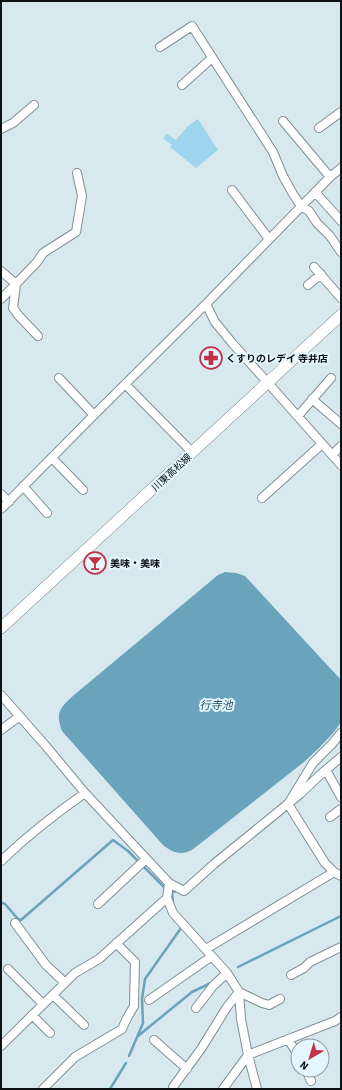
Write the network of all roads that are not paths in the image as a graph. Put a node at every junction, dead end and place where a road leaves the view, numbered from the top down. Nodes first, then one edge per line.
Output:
1 (160, 47) dead end
2 (212, 58) junction
3 (182, 85) dead end
4 (34, 105) dead end
5 (341, 112) edge
6 (283, 121) dead end
7 (319, 128) dead end
8 (1, 129) edge
9 (341, 168) edge
10 (77, 173) dead end
11 (330, 177) junction
12 (232, 190) dead end
13 (315, 192) junction
14 (301, 206) junction
15 (341, 221) edge
16 (269, 238) junction
17 (341, 252) edge
18 (314, 267) dead end
19 (1, 271) edge
20 (321, 274) junction
21 (16, 284) junction
22 (308, 285) dead end
23 (1, 298) edge
24 (341, 298) edge
25 (206, 304) junction
26 (341, 316) edge
27 (38, 336) dead end
28 (59, 378) dead end
29 (331, 378) dead end
30 (268, 383) junction
31 (125, 384) junction
32 (312, 399) junction
33 (94, 415) junction
34 (298, 416) junction
35 (341, 424) edge
36 (322, 444) junction
37 (341, 446) edge
38 (192, 452) junction
39 (332, 455) junction
40 (52, 458) junction
41 (341, 465) edge
42 (23, 486) junction
43 (83, 490) dead end
44 (1, 494) edge
45 (262, 498) dead end
46 (9, 502) junction
47 (1, 509) edge
48 (47, 513) dead end
49 (1, 628) edge
50 (1, 695) edge
51 (20, 716) junction
52 (1, 730) edge
53 (341, 733) edge
54 (341, 757) edge
55 (326, 770) junction
56 (84, 793) junction
57 (341, 796) edge
58 (288, 804) junction
59 (341, 809) edge
60 (330, 817) dead end
61 (1, 861) edge
62 (143, 862) junction
63 (337, 874) edge
64 (168, 890) junction
65 (98, 904) dead end
66 (15, 923) dead end
67 (116, 943) junction
68 (341, 947) edge
69 (206, 949) junction
70 (212, 956) junction
71 (8, 969) dead end
72 (227, 973) junction
73 (291, 975) dead end
74 (64, 984) junction
75 (240, 992) junction
76 (53, 994) junction
77 (280, 999) dead end
78 (149, 1000) dead end
79 (43, 1004) junction
80 (196, 1008) dead end
81 (32, 1015) junction
82 (341, 1017) edge
83 (84, 1026) dead end
84 (50, 1033) dead end
85 (288, 1039) junction
86 (154, 1040) dead end
87 (290, 1042) edge
88 (1, 1046) edge
89 (248, 1055) junction
90 (186, 1070) junction
91 (43, 1089) edge
92 (174, 1089) edge
93 (223, 1089) edge
94 (257, 1089) edge

1 - 2 street
2 - 3 street
2 - 14 street
4 - 8 street
5 - 7 street
6 - 11 street
9 - 11 street
10 - 21 street
11 - 13 street
12 - 16 street
13 - 14 street
13 - 15 street
14 - 16 street
14 - 17 street
16 - 25 street
18 - 20 street
19 - 21 street
20 - 22 street
20 - 24 street
21 - 23 street
21 - 27 street
25 - 30 street
25 - 31 street
26 - 30 main road, 川東高松線
28 - 33 street
29 - 32 street
30 - 34 street
30 - 38 main road, 川東高松線
31 - 33 street
31 - 38 street
32 - 34 street
32 - 35 street
33 - 40 street
34 - 36 street
36 - 39 street
36 - 45 street
37 - 39 street
38 - 49 main road, 川東高松線
39 - 41 street
40 - 42 street
40 - 43 street
42 - 46 street
42 - 48 street
44 - 46 street
46 - 47 street
50 - 51 street
51 - 52 street
51 - 56 street
53 - 58 street
54 - 55 street
55 - 57 street
55 - 58 street
56 - 61 street
56 - 62 street
58 - 63 street
58 - 64 street
59 - 60 street
62 - 64 street
62 - 65 street
63 - 69 street
64 - 67 street
64 - 69 street
66 - 74 street
67 - 74 street
67 - 91 street
68 - 73 street
69 - 70 street
70 - 72 street
70 - 78 street
71 - 79 street
72 - 75 street
72 - 80 street
74 - 76 street
75 - 77 street
75 - 89 street
75 - 90 street
76 - 79 street
76 - 83 street
79 - 81 street
81 - 84 street
81 - 88 street
82 - 85 street
85 - 87 street
85 - 89 street
86 - 90 street
89 - 93 street
89 - 94 street
90 - 92 street

